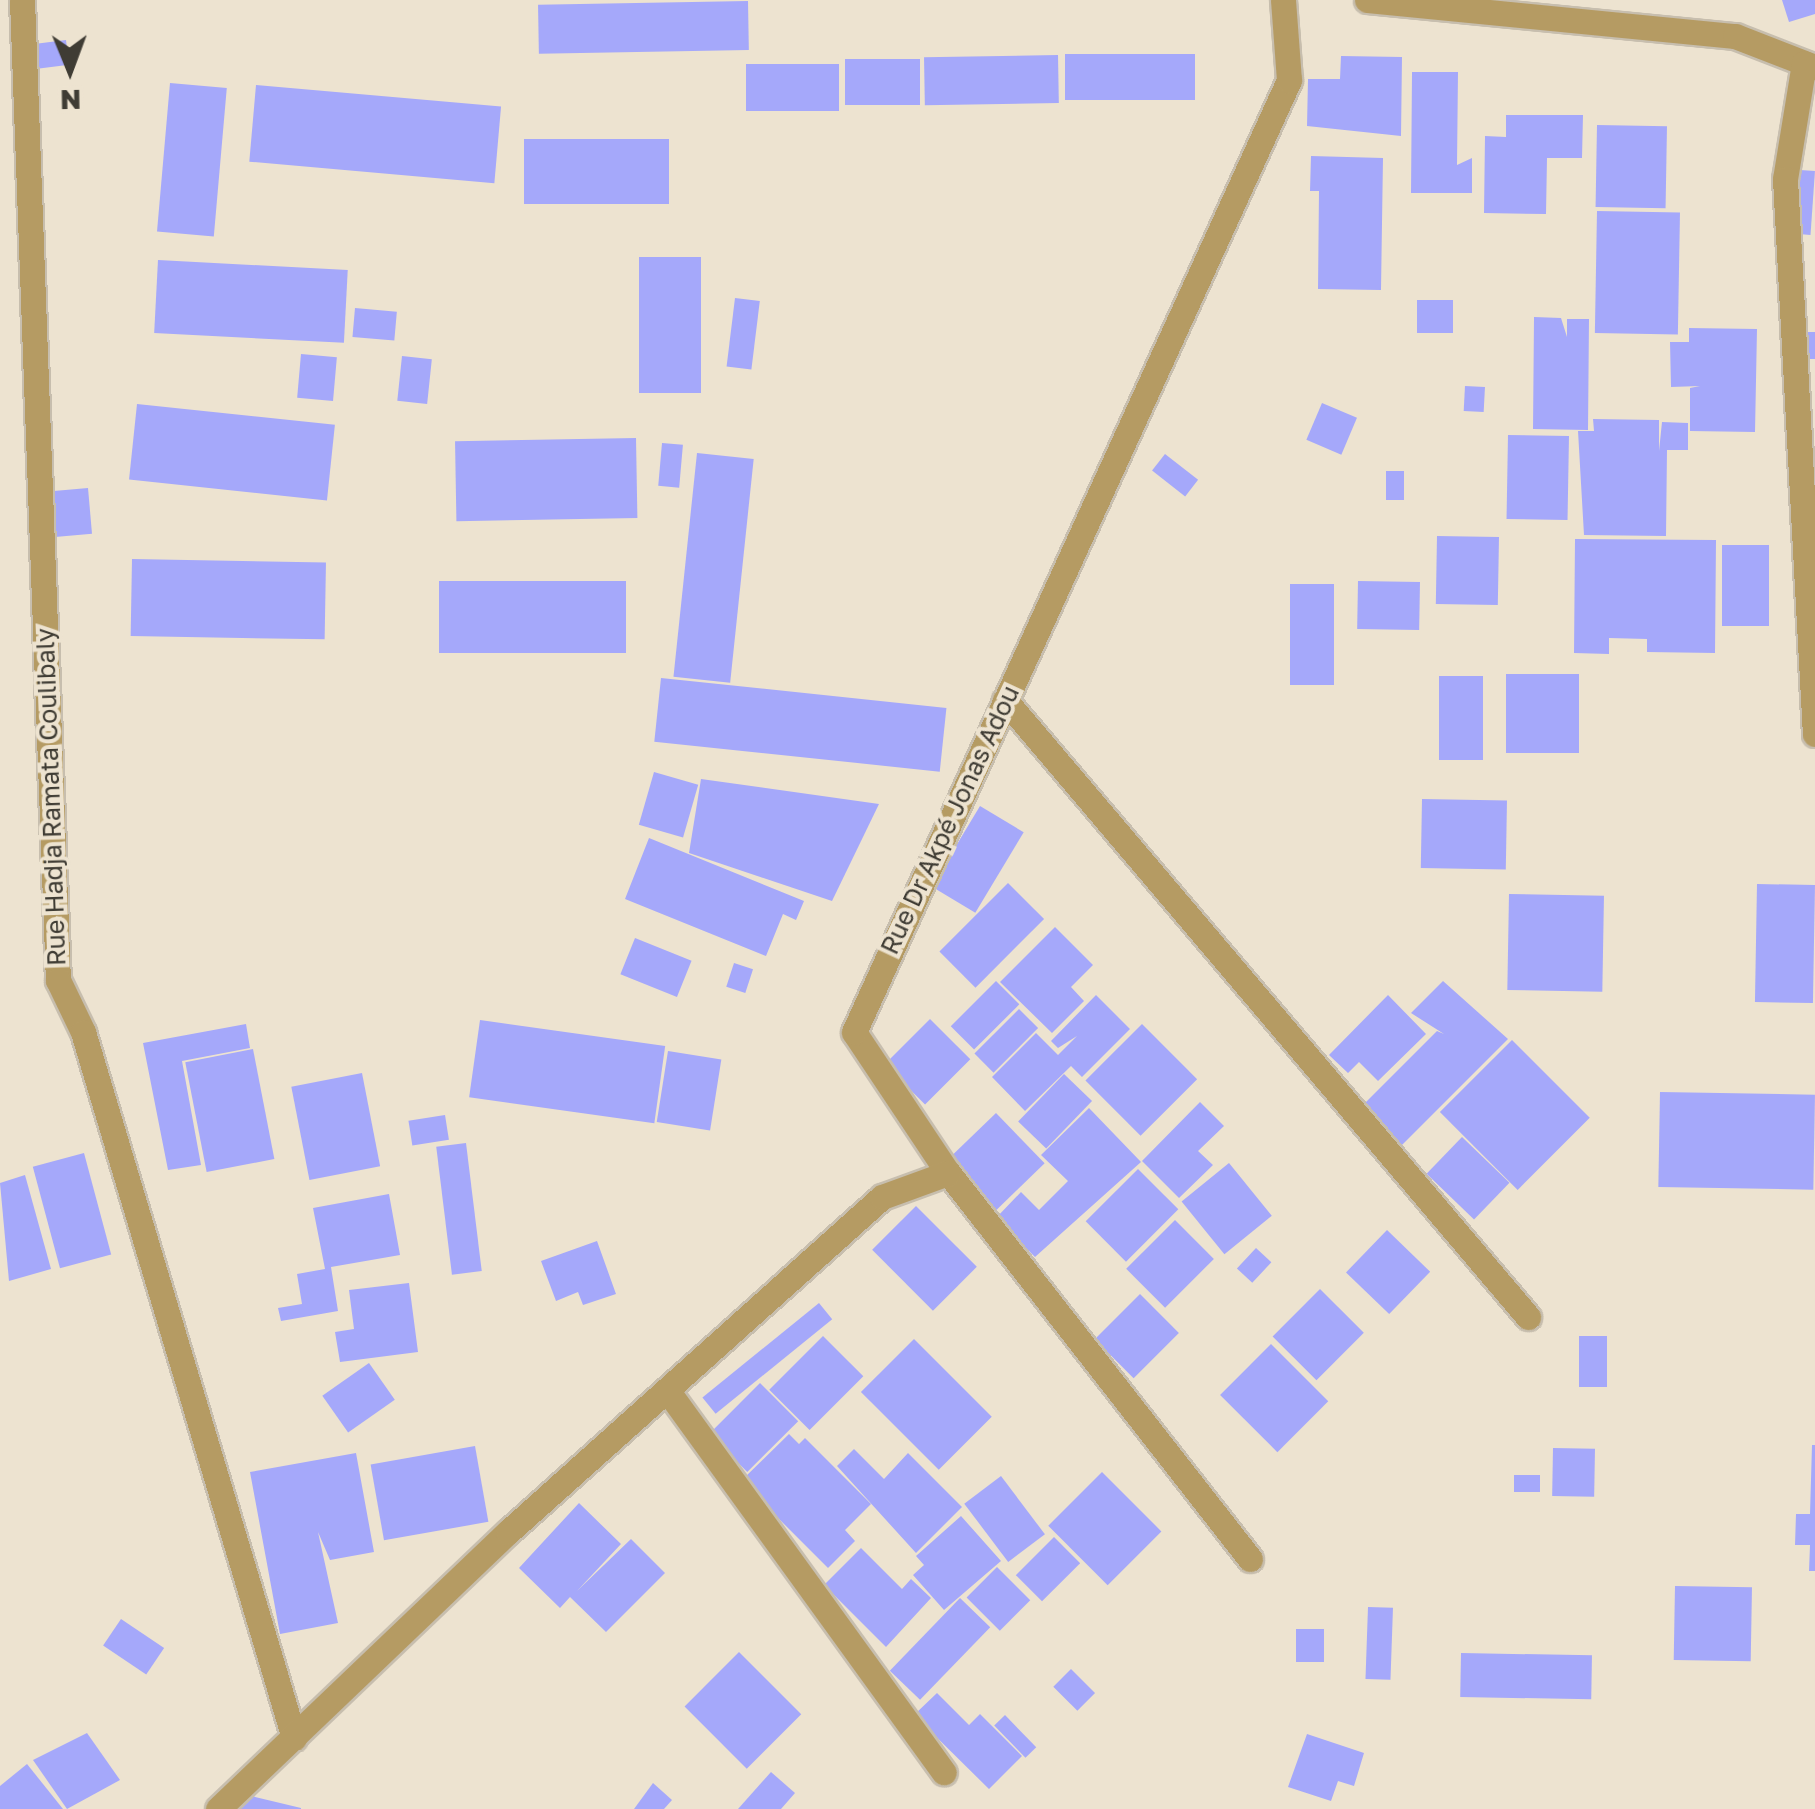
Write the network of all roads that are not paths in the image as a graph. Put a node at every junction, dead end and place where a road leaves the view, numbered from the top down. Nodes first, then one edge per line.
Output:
1 (22, 0) edge
2 (1282, 0) edge
3 (1367, 0) edge
4 (1810, 65) edge
5 (1005, 700) junction
6 (1815, 734) edge
7 (948, 1173) junction
8 (1528, 1317) dead end
9 (667, 1390) junction
10 (1250, 1560) dead end
11 (294, 1738) junction
12 (944, 1772) dead end
13 (218, 1809) edge

1 - 11 street, Rue Hadja Ramata Coulibaly
2 - 5 street, Rue Dr Akpé Jonas Adou
3 - 4 street
4 - 6 street
5 - 7 street, Rue Dr Akpé Jonas Adou
5 - 8 street
7 - 9 street
7 - 10 street, Rue Dr Akpé Jonas Adou
9 - 11 street
9 - 12 street
11 - 13 street

